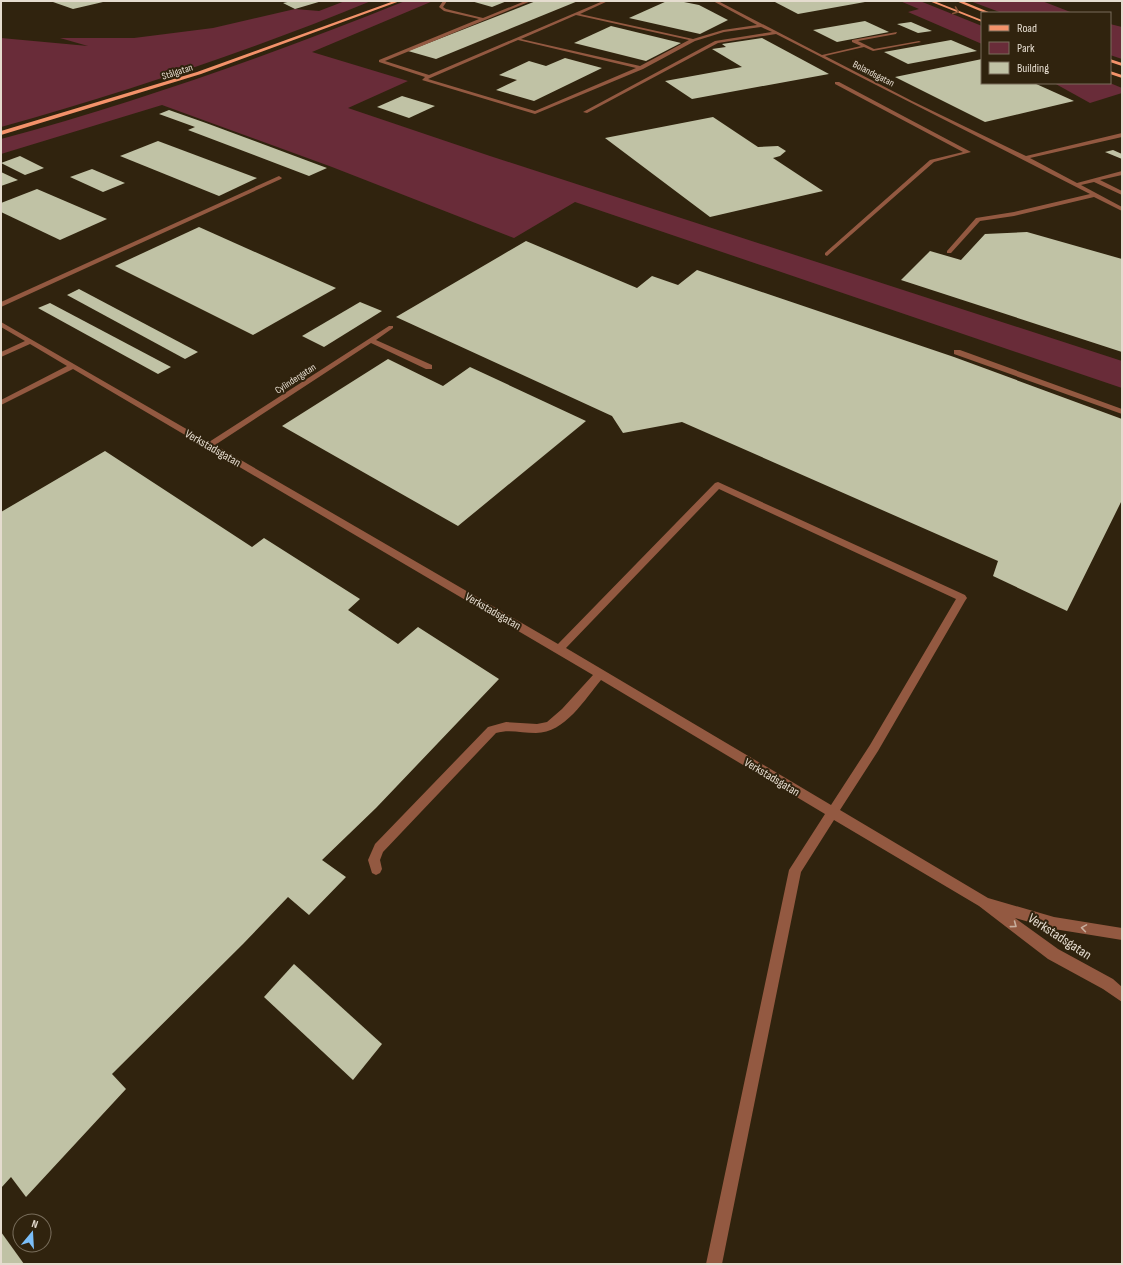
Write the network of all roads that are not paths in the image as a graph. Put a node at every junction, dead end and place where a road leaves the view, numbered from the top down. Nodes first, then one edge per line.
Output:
1 (389, 1) edge
2 (398, 1) edge
3 (445, 1) edge
4 (529, 1) edge
5 (606, 1) edge
6 (715, 1) edge
7 (931, 1) edge
8 (958, 1) edge
9 (986, 12) edge
10 (576, 14) junction
11 (356, 16) junction
12 (483, 19) junction
13 (981, 21) edge
14 (762, 25) junction
15 (896, 33) dead end
16 (777, 34) junction
17 (517, 39) junction
18 (693, 40) junction
19 (919, 42) dead end
20 (865, 46) junction
21 (821, 56) junction
22 (1111, 60) edge
23 (1122, 65) edge
24 (641, 68) junction
25 (1111, 72) edge
26 (429, 77) junction
27 (1122, 77) edge
28 (837, 83) dead end
29 (910, 102) junction
30 (903, 104) dead end
31 (897, 106) dead end
32 (885, 108) junction
33 (585, 112) dead end
34 (1, 133) edge
35 (1122, 134) edge
36 (1025, 158) junction
37 (1122, 174) edge
38 (279, 178) dead end
39 (1094, 180) junction
40 (1074, 185) junction
41 (1122, 193) edge
42 (1094, 195) junction
43 (1122, 209) edge
44 (949, 252) dead end
45 (827, 254) dead end
46 (1, 305) edge
47 (1, 324) edge
48 (391, 327) dead end
49 (371, 340) junction
50 (30, 341) junction
51 (957, 352) dead end
52 (1, 355) edge
53 (73, 366) junction
54 (429, 367) dead end
55 (1, 403) edge
56 (1122, 412) edge
57 (210, 446) junction
58 (559, 649) junction
59 (600, 674) junction
60 (832, 812) junction
61 (376, 869) dead end
62 (983, 902) junction
63 (1122, 934) edge
64 (1122, 995) edge
65 (714, 1264) edge

1 - 11 main road, Stålgatan
2 - 11 main road, Stålgatan
3 - 12 street
4 - 12 street
5 - 10 street
6 - 14 street, Bolandsgatan
7 -> 13 main road
8 - 9 main road
10 - 17 street
10 - 18 street
11 - 34 main road, Stålgatan
12 - 26 street
14 - 16 street, Bolandsgatan
14 - 18 street
15 - 20 street
16 - 21 street, Bolandsgatan
16 - 33 street
17 - 24 street
17 - 26 street
18 - 24 street
19 - 20 street
20 - 21 street
21 - 29 street, Bolandsgatan
22 - 23 main road
24 - 26 street
25 - 27 main road
28 - 32 street
29 - 30 street
29 - 36 street, Bolandsgatan
31 - 32 street
32 - 45 street
35 - 36 street
36 - 40 street, Bolandsgatan
37 - 39 street
38 - 46 street
39 - 40 street
39 - 41 street
40 - 42 street, Bolandsgatan
42 - 43 street, Bolandsgatan
42 - 44 street
47 - 50 street, Verkstadsgatan
48 - 49 street, Cylindergatan
49 - 54 street
49 - 57 street, Cylindergatan
50 - 52 street
50 - 53 street, Verkstadsgatan
51 - 56 street
53 - 55 street
53 - 57 street, Verkstadsgatan
57 - 58 street, Verkstadsgatan
58 - 59 street, Verkstadsgatan
58 - 60 street
59 - 60 street, Verkstadsgatan
59 - 61 street
60 - 62 street, Verkstadsgatan
60 - 65 street
63 -> 62 street, Verkstadsgatan
62 -> 64 street, Verkstadsgatan

